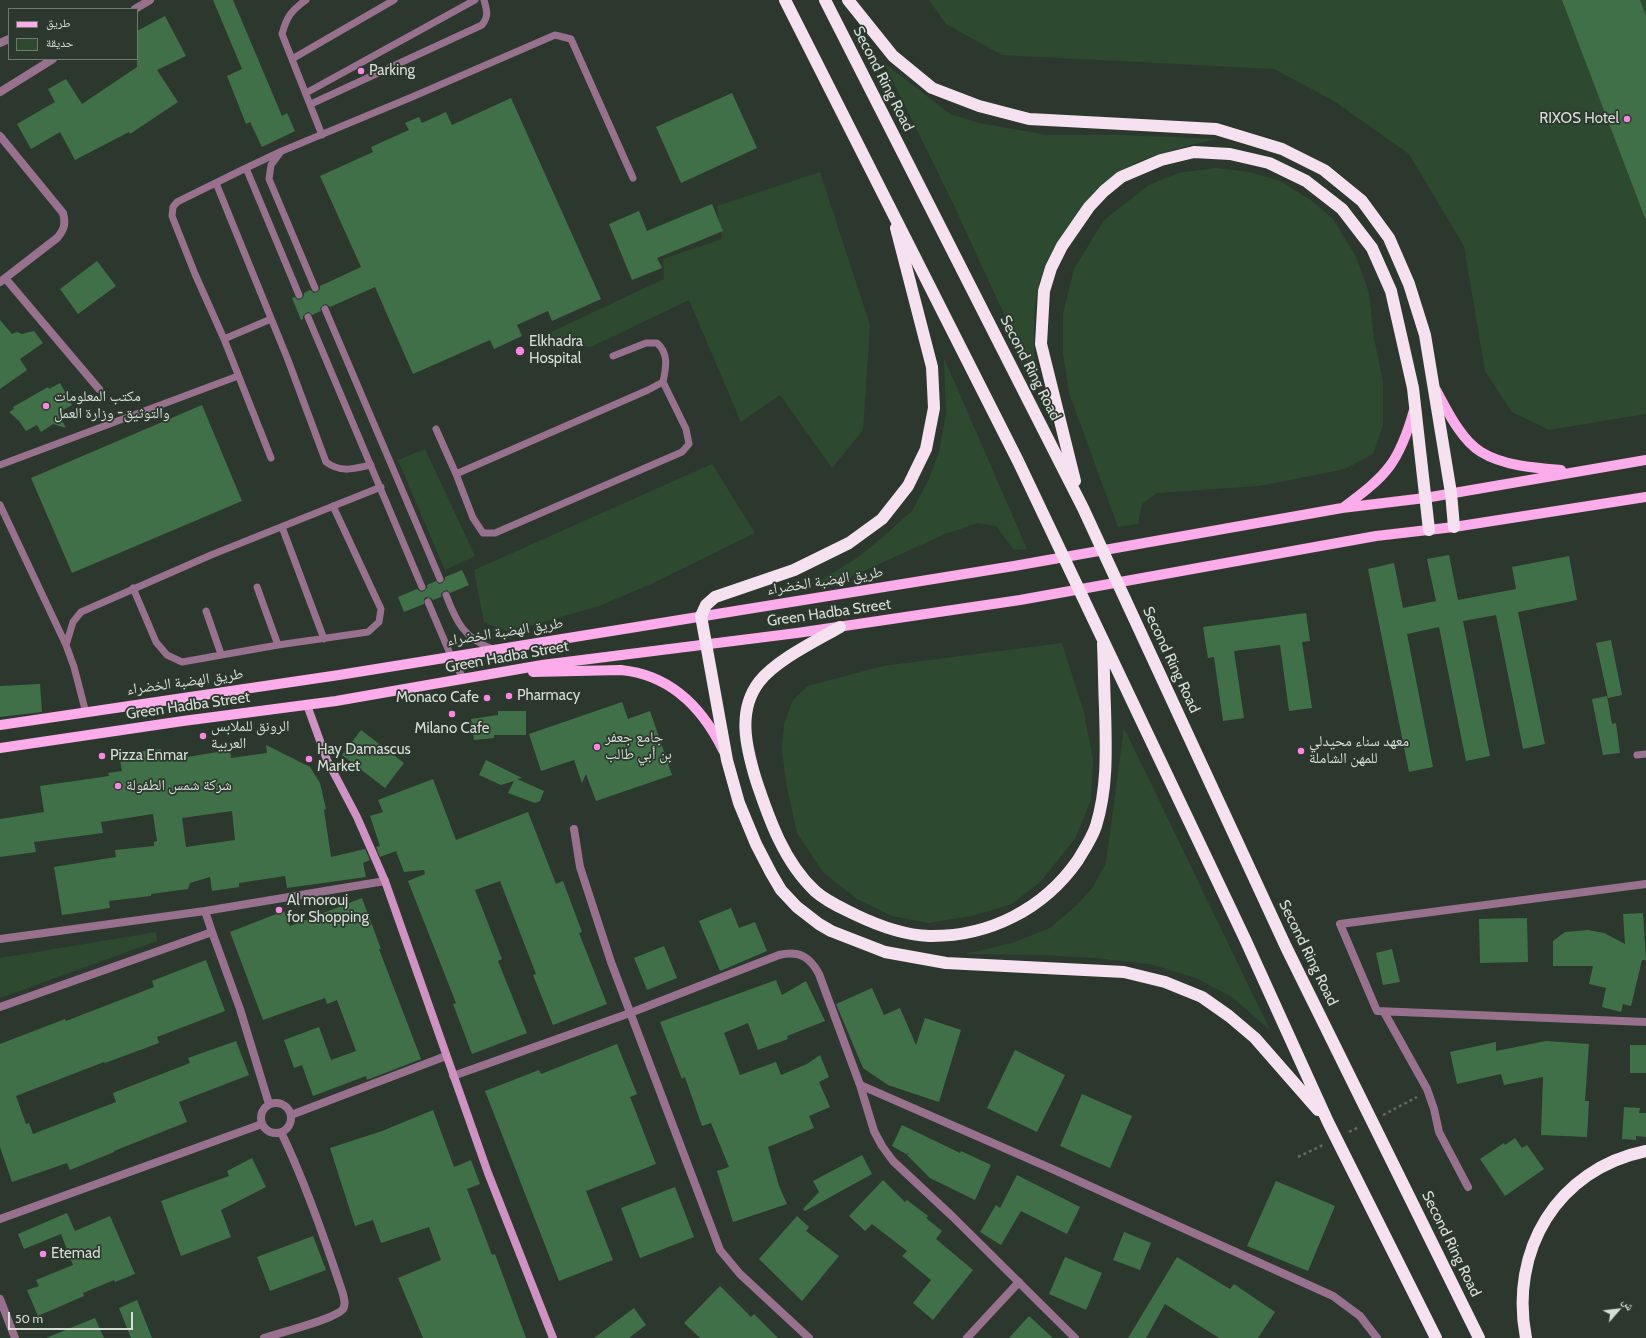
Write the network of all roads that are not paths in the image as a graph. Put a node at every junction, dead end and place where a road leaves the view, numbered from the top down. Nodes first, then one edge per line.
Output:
1 (150, 0) edge
2 (306, 0) edge
3 (394, 0) edge
4 (475, 0) edge
5 (484, 0) edge
6 (785, 0) edge
7 (825, 0) edge
8 (848, 0) edge
9 (137, 8) edge
10 (292, 59) junction
11 (51, 60) edge
12 (0, 92) edge
13 (306, 93) junction
14 (311, 104) junction
15 (322, 134) junction
16 (0, 136) edge
17 (282, 151) junction
18 (246, 168) junction
19 (634, 178) dead end
20 (216, 183) junction
21 (890, 206) junction
22 (3, 280) edge
23 (315, 288) dead end
24 (299, 295) dead end
25 (325, 309) dead end
26 (308, 317) dead end
27 (271, 318) junction
28 (224, 339) junction
29 (613, 356) dead end
30 (238, 376) junction
31 (663, 382) junction
32 (1434, 386) junction
33 (99, 389) dead end
34 (1415, 406) junction
35 (436, 429) dead end
36 (271, 458) dead end
37 (1646, 460) edge
38 (0, 465) edge
39 (371, 465) junction
40 (1575, 471) junction
41 (456, 474) junction
42 (381, 487) junction
43 (1451, 493) junction
44 (1425, 498) junction
45 (1646, 498) edge
46 (0, 505) edge
47 (333, 506) junction
48 (1083, 508) junction
49 (1342, 508) junction
50 (282, 527) junction
51 (1454, 527) junction
52 (1429, 530) junction
53 (440, 579) dead end
54 (257, 587) dead end
55 (422, 587) dead end
56 (133, 588) junction
57 (446, 595) dead end
58 (428, 602) dead end
59 (206, 611) dead end
60 (701, 616) junction
61 (840, 627) junction
62 (324, 639) junction
63 (1103, 639) junction
64 (707, 644) junction
65 (66, 645) junction
66 (278, 645) junction
67 (493, 649) junction
68 (221, 654) junction
69 (451, 656) junction
70 (507, 672) junction
71 (464, 680) junction
72 (307, 705) junction
73 (86, 713) junction
74 (0, 725) edge
75 (0, 748) edge
76 (1646, 754) edge
77 (1637, 755) dead end
78 (727, 760) junction
79 (574, 829) dead end
80 (385, 881) junction
81 (1646, 884) edge
82 (205, 911) junction
83 (212, 932) junction
84 (0, 939) edge
85 (0, 1007) edge
86 (1384, 1012) junction
87 (630, 1013) junction
88 (1646, 1022) edge
89 (446, 1056) junction
90 (453, 1076) junction
91 (860, 1085) junction
92 (269, 1104) junction
93 (291, 1115) junction
94 (1328, 1122) junction
95 (262, 1124) junction
96 (281, 1132) junction
97 (1646, 1151) edge
98 (1468, 1187) dead end
99 (0, 1219) edge
100 (1019, 1282) junction
101 (0, 1299) edge
102 (15, 1338) edge
103 (264, 1338) edge
104 (553, 1338) edge
105 (809, 1338) edge
106 (967, 1338) edge
107 (1075, 1338) edge
108 (1377, 1338) edge
109 (1436, 1338) edge
110 (1479, 1338) edge
111 (1526, 1338) edge

1 - 9 street
2 - 10 lane
3 - 10 lane
4 - 13 lane
5 - 14 lane
6 - 21 highway
7 - 48 highway, Second Ring Road
8 - 32 highway
10 - 13 lane
11 - 12 street
13 - 14 lane
14 - 15 lane
15 - 17 lane
15 - 19 lane
16 - 22 street
17 - 18 lane
17 - 23 lane
18 - 20 lane
18 - 24 lane
20 - 27 lane
20 - 28 lane
21 - 60 highway
21 - 63 highway
22 - 33 street
25 - 53 lane
26 - 39 lane
27 - 28 lane
27 - 39 lane
28 - 30 lane
29 - 31 lane
30 - 36 lane
30 - 38 lane
31 - 41 lane
31 - 41 lane
32 - 40 main road
32 - 43 highway
34 - 44 highway
34 - 48 highway
34 - 49 main road
35 - 41 lane
37 - 40 main road
39 - 42 lane
40 - 43 main road, طريق الهضبة الخضراء
42 - 47 lane
42 - 55 lane
43 - 44 main road, طريق الهضبة الخضراء
43 - 51 highway
44 - 49 main road, طريق الهضبة الخضراء
44 - 52 highway
45 - 51 main road, Green Hadba Street
46 - 65 lane
47 - 50 lane
47 - 62 lane
48 - 110 highway, Second Ring Road
49 - 60 main road, طريق الهضبة الخضراء
50 - 56 lane
50 - 62 lane
51 - 52 main road, Green Hadba Street
52 - 61 main road, Green Hadba Street
54 - 66 lane
56 - 65 lane
56 - 68 lane
57 - 67 lane
58 - 69 lane
59 - 68 lane
60 - 64 highway
60 - 67 main road, طريق الهضبة الخضراء
61 - 63 highway
61 - 64 main road, Green Hadba Street
62 - 66 lane
63 - 94 highway
64 - 70 main road, Green Hadba Street
64 - 78 highway
65 - 73 lane
66 - 68 lane
67 - 69 main road, طريق الهضبة الخضراء
69 - 71 lane
69 - 73 main road, طريق الهضبة الخضراء
70 - 71 main road, Green Hadba Street
70 - 78 main road
71 - 72 main road, Green Hadba Street
72 - 75 main road, Green Hadba Street
72 - 80 street
73 - 74 main road, طريق الهضبة الخضراء
76 - 77 lane
78 - 94 highway
79 - 87 street
80 - 82 street
80 - 89 street
81 - 86 street
82 - 83 street
82 - 84 street
83 - 85 street
83 - 92 street
86 - 88 street
86 - 98 street
87 - 90 street
87 - 91 street
87 - 105 street
89 - 90 street
89 - 93 street
90 - 104 street
91 - 100 street
91 - 108 street
92 - 93 street
92 - 95 street
93 - 96 street
94 - 109 highway
95 - 96 street
95 - 99 street
96 - 103 street
97 - 111 highway
100 - 106 street
100 - 107 street
101 - 102 street

